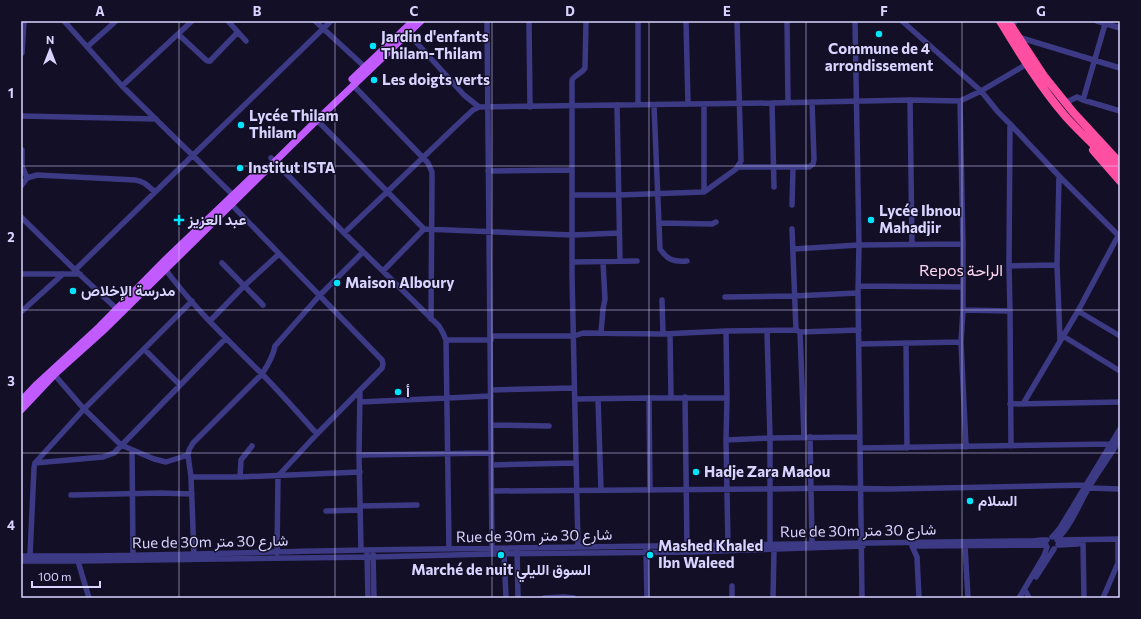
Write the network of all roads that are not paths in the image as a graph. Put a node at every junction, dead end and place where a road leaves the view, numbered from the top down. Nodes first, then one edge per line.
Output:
1 (24, 21) edge
2 (64, 21) edge
3 (116, 21) edge
4 (192, 21) edge
5 (228, 21) edge
6 (315, 21) edge
7 (331, 21) edge
8 (413, 21) edge
9 (421, 21) edge
10 (487, 21) edge
11 (529, 21) edge
12 (586, 21) edge
13 (638, 21) edge
14 (686, 21) edge
15 (738, 21) edge
16 (787, 21) edge
17 (855, 21) edge
18 (902, 21) edge
19 (1000, 21) edge
20 (1097, 21) edge
21 (1106, 22) edge
22 (1012, 23) edge
23 (1120, 28) edge
24 (323, 29) junction
25 (406, 31) junction
26 (238, 32) junction
27 (178, 34) junction
28 (1018, 37) junction
29 (246, 41) dead end
30 (87, 47) junction
31 (22, 53) edge
32 (1094, 61) junction
33 (1027, 64) junction
34 (1120, 68) edge
35 (366, 69) junction
36 (353, 85) junction
37 (122, 86) junction
38 (981, 91) junction
39 (910, 100) junction
40 (1083, 100) junction
41 (856, 101) junction
42 (788, 102) junction
43 (812, 102) junction
44 (960, 102) junction
45 (740, 103) junction
46 (772, 103) junction
47 (1065, 103) junction
48 (688, 104) junction
49 (704, 104) junction
50 (617, 105) junction
51 (638, 105) junction
52 (654, 105) junction
53 (530, 106) junction
54 (572, 106) junction
55 (479, 107) junction
56 (487, 108) junction
57 (1120, 111) edge
58 (21, 116) edge
59 (316, 118) junction
60 (1067, 118) junction
61 (156, 119) junction
62 (1010, 124) junction
63 (22, 150) edge
64 (193, 155) junction
65 (1114, 157) edge
66 (423, 158) junction
67 (273, 160) junction
68 (1120, 163) edge
69 (738, 167) junction
70 (792, 167) junction
71 (774, 168) junction
72 (572, 170) junction
73 (488, 171) junction
74 (1120, 172) edge
75 (1059, 176) junction
76 (27, 178) junction
77 (1120, 181) edge
78 (21, 186) edge
79 (774, 187) dead end
80 (155, 192) junction
81 (388, 192) junction
82 (704, 192) junction
83 (658, 194) junction
84 (572, 195) junction
85 (618, 195) junction
86 (235, 196) junction
87 (229, 202) junction
88 (792, 205) dead end
89 (21, 217) edge
90 (716, 222) dead end
91 (660, 223) junction
92 (424, 229) junction
93 (792, 229) dead end
94 (432, 230) junction
95 (489, 232) junction
96 (344, 233) junction
97 (618, 233) junction
98 (573, 234) junction
99 (1119, 236) edge
100 (963, 244) junction
101 (859, 245) junction
102 (912, 245) junction
103 (793, 249) junction
104 (363, 252) junction
105 (279, 254) junction
106 (687, 261) dead end
107 (572, 262) junction
108 (603, 262) junction
109 (620, 262) junction
110 (637, 262) dead end
111 (222, 263) dead end
112 (1057, 265) junction
113 (163, 266) junction
114 (1009, 266) junction
115 (383, 271) junction
116 (78, 272) junction
117 (21, 274) edge
118 (63, 274) junction
119 (244, 286) junction
120 (962, 287) junction
121 (858, 289) junction
122 (320, 295) junction
123 (794, 296) junction
124 (724, 297) dead end
125 (662, 300) dead end
126 (192, 301) junction
127 (262, 305) dead end
128 (963, 310) junction
129 (119, 311) junction
130 (1010, 311) junction
131 (1078, 311) junction
132 (21, 312) edge
133 (431, 319) junction
134 (210, 321) junction
135 (859, 330) junction
136 (726, 331) junction
137 (767, 331) junction
138 (798, 331) junction
139 (601, 333) junction
140 (663, 334) junction
141 (670, 334) junction
142 (574, 336) junction
143 (1120, 336) edge
144 (226, 338) junction
145 (491, 338) junction
146 (1062, 339) junction
147 (446, 340) junction
148 (962, 342) junction
149 (906, 343) junction
150 (859, 344) junction
151 (144, 349) junction
152 (1120, 371) edge
153 (52, 373) junction
154 (262, 374) junction
155 (180, 385) junction
156 (574, 388) junction
157 (360, 390) junction
158 (491, 393) junction
159 (685, 397) junction
160 (447, 398) junction
161 (649, 398) junction
162 (671, 398) junction
163 (727, 398) junction
164 (575, 399) junction
165 (598, 399) junction
166 (21, 401) edge
167 (360, 402) junction
168 (1120, 402) edge
169 (1010, 404) junction
170 (1023, 404) junction
171 (84, 409) junction
172 (21, 410) edge
173 (492, 425) junction
174 (549, 426) dead end
175 (1120, 429) edge
176 (317, 434) junction
177 (860, 436) junction
178 (807, 437) junction
179 (770, 438) junction
180 (726, 440) junction
181 (1119, 442) edge
182 (1111, 444) junction
183 (121, 445) junction
184 (252, 446) dead end
185 (1011, 446) junction
186 (966, 447) junction
187 (861, 448) junction
188 (907, 448) junction
189 (132, 450) junction
190 (492, 453) junction
191 (448, 454) junction
192 (188, 455) junction
193 (359, 455) junction
194 (36, 463) junction
195 (576, 463) junction
196 (492, 465) junction
197 (360, 472) junction
198 (278, 476) junction
199 (191, 477) junction
200 (240, 477) junction
201 (1088, 487) junction
202 (811, 488) junction
203 (860, 488) junction
204 (1120, 488) edge
205 (727, 489) junction
206 (769, 489) junction
207 (601, 490) junction
208 (650, 490) junction
209 (686, 490) junction
210 (492, 491) junction
211 (577, 491) junction
212 (133, 494) junction
213 (192, 494) junction
214 (71, 495) dead end
215 (416, 505) dead end
216 (360, 508) junction
217 (326, 511) dead end
218 (1119, 542) edge
219 (1052, 543) junction
220 (812, 544) junction
221 (861, 544) junction
222 (1083, 544) junction
223 (728, 545) junction
224 (646, 546) junction
225 (687, 546) junction
226 (772, 546) junction
227 (912, 546) junction
228 (964, 546) junction
229 (578, 547) junction
230 (449, 549) junction
231 (361, 550) junction
232 (492, 551) junction
233 (517, 551) junction
234 (646, 552) junction
235 (277, 553) junction
236 (370, 553) junction
237 (194, 554) junction
238 (504, 554) junction
239 (133, 555) junction
240 (21, 556) edge
241 (30, 556) junction
242 (77, 559) junction
243 (21, 561) edge
244 (732, 586) dead end
245 (1026, 592) junction
246 (89, 598) edge
247 (368, 598) edge
248 (374, 598) edge
249 (506, 598) edge
250 (518, 598) edge
251 (544, 598) edge
252 (574, 598) edge
253 (647, 598) edge
254 (732, 598) edge
255 (773, 598) edge
256 (862, 598) edge
257 (919, 598) edge
258 (968, 598) edge
259 (1019, 598) edge
260 (1023, 598) edge
261 (1029, 598) edge
262 (1084, 598) edge
263 (1103, 598) edge

1 - 31 street
2 - 30 street
3 - 30 street
4 - 27 street
5 - 26 street
6 - 24 street
7 - 24 street
8 - 25 main road
9 - 25 main road
10 - 56 street
11 - 53 street
12 - 54 street
13 - 51 street
14 - 48 street
15 - 45 street
16 - 42 street
17 - 41 street
18 - 38 street
19 - 33 highway
20 - 21 street
21 - 23 street
21 - 32 street
22 - 28 highway
24 - 35 street
24 - 64 street
25 - 35 main road
25 - 55 street
26 - 27 street
26 - 29 street
27 - 37 street
28 - 32 street
28 - 47 highway
30 - 37 street
32 - 34 street
32 - 40 street
33 - 38 street
33 - 60 highway
35 - 36 main road
35 - 59 main road
36 - 59 main road
36 - 66 street
37 - 61 street
38 - 44 street
38 - 62 street
39 - 41 street
39 - 44 street
39 - 102 street
40 - 47 street
40 - 57 street
41 - 43 street
41 - 101 street
42 - 43 street
42 - 46 street
43 - 70 street
44 - 100 street
45 - 46 street
45 - 49 street
45 - 69 street
46 - 71 street
47 - 65 highway
48 - 49 street
48 - 52 street
49 - 82 street
50 - 51 street
50 - 54 street
50 - 85 street
51 - 52 street
52 - 83 street
53 - 54 street
53 - 56 street
54 - 72 street
55 - 56 street
55 - 66 street
56 - 73 street
58 - 61 street
59 - 67 main road
59 - 81 street
60 - 65 highway
60 - 77 highway
61 - 64 street
62 - 75 street
62 - 114 street
63 - 76 street
64 - 80 street
64 - 86 street
65 - 68 highway
65 - 74 highway
66 - 81 street
66 - 94 street
67 - 86 main road
67 - 96 street
69 - 71 street
69 - 82 street
70 - 71 street
70 - 88 street
71 - 79 street
72 - 73 street
72 - 84 street
73 - 95 street
75 - 99 street
75 - 112 street
76 - 78 street
76 - 80 street
80 - 116 street
81 - 92 street
81 - 96 street
82 - 83 street
83 - 85 street
83 - 91 street
84 - 85 street
84 - 98 street
85 - 97 street
86 - 87 main road
87 - 105 street
87 - 113 main road
89 - 116 street
90 - 91 street
91 - 106 street
92 - 94 street
92 - 115 street
93 - 103 street
94 - 95 street
94 - 133 street
95 - 98 street
95 - 145 street
96 - 104 street
97 - 98 street
97 - 109 street
98 - 107 street
99 - 131 street
100 - 102 street
100 - 120 street
101 - 102 street
101 - 103 street
101 - 121 street
103 - 123 street
104 - 115 street
104 - 122 street
105 - 119 street
105 - 122 street
107 - 108 street
107 - 142 street
108 - 109 street
108 - 139 street
109 - 110 street
111 - 119 street
112 - 114 street
112 - 146 street
113 - 126 street
113 - 129 main road
114 - 130 street
115 - 133 street
116 - 118 street
116 - 129 street
117 - 118 street
118 - 132 street
119 - 127 street
119 - 134 street
120 - 121 street
120 - 128 street
121 - 123 street
121 - 135 street
122 - 154 street
122 - 157 street
123 - 124 street
123 - 138 street
125 - 140 street
126 - 134 street
126 - 151 street
128 - 130 street
128 - 148 street
129 - 153 main road
130 - 169 street
131 - 143 street
131 - 146 street
133 - 147 street
134 - 144 street
135 - 138 street
135 - 150 street
136 - 137 street
136 - 141 street
136 - 163 street
137 - 138 street
137 - 179 street
138 - 178 street
139 - 140 street
139 - 142 street
140 - 141 street
141 - 162 street
142 - 145 street
142 - 156 street
144 - 154 street
144 - 155 street
145 - 147 street
145 - 158 street
146 - 152 street
146 - 170 street
147 - 160 street
148 - 149 street
148 - 150 street
148 - 186 street
149 - 150 street
149 - 188 street
150 - 177 street
151 - 155 street
151 - 171 street
153 - 166 main road
153 - 171 street
153 - 172 main road
154 - 176 street
154 - 192 street
155 - 183 street
156 - 158 street
156 - 164 street
157 - 167 street
157 - 176 street
158 - 160 street
158 - 173 street
159 - 162 street
159 - 163 street
159 - 209 street
160 - 167 street
160 - 191 street
161 - 162 street
161 - 165 street
161 - 208 street
163 - 180 street
164 - 165 street
164 - 195 street
165 - 207 street
167 - 193 street
168 - 170 street
169 - 170 street
169 - 185 street
171 - 183 street
171 - 194 street
173 - 174 street
173 - 190 street
175 - 182 street
176 - 198 street
177 - 178 street
177 - 187 street
178 - 179 street
178 - 202 street
179 - 180 street
179 - 206 street
180 - 205 street
181 - 201 street
182 - 185 street
182 - 201 street
183 - 189 street
183 - 194 street
184 - 200 street
185 - 186 street
186 - 188 street
187 - 188 street
187 - 203 street
189 - 192 street
189 - 212 street
190 - 191 street
190 - 196 street
191 - 193 street
191 - 230 street
192 - 199 street
193 - 197 street
194 - 241 street
195 - 196 street
195 - 211 street
196 - 210 street
197 - 198 street
197 - 216 street
198 - 200 street
198 - 235 street
199 - 200 street
199 - 213 street
201 - 203 street
201 - 204 street
201 - 219 street
202 - 203 street
202 - 206 street
202 - 220 street
203 - 221 street
205 - 206 street
205 - 209 street
205 - 223 street
206 - 226 street
207 - 208 street
207 - 211 street
208 - 209 street
209 - 225 street
210 - 211 street
210 - 232 street
211 - 229 street
212 - 213 street
212 - 214 street
212 - 239 street
213 - 237 street
215 - 216 street
216 - 217 street
216 - 231 street
218 - 219 street, Rue de 30m شارع 30 متر
218 - 222 street
218 - 263 street
219 - 221 street, Rue de 30m شارع 30 متر
219 - 222 street
219 - 228 street, Rue de 30m شارع 30 متر
219 - 245 street
219 - 259 street
220 - 221 street, Rue de 30m شارع 30 متر
220 - 226 street, Rue de 30m شارع 30 متر
221 - 226 street, Rue de 30m شارع 30 متر
221 - 227 street, Rue de 30m شارع 30 متر
221 - 256 street
222 - 262 street
223 - 225 street, Rue de 30m شارع 30 متر
223 - 226 street, Rue de 30m شارع 30 متر
224 - 225 street, Rue de 30m شارع 30 متر
224 - 229 street, Rue de 30m شارع 30 متر
224 - 234 street
226 - 234 street, Rue de 30m شارع 30 متر
226 - 255 street
227 - 228 street, Rue de 30m شارع 30 متر
227 - 257 street
228 - 258 street
229 - 233 street, Rue de 30m شارع 30 متر
230 - 232 street, Rue de 30m شارع 30 متر
230 - 236 street, Rue de 30m شارع 30 متر
231 - 235 street, Rue de 30m شارع 30 متر
231 - 236 street, Rue de 30m شارع 30 متر
232 - 233 street, Rue de 30m شارع 30 متر
232 - 236 street, Rue de 30m شارع 30 متر
232 - 238 street, Rue de 30m شارع 30 متر
233 - 234 street, Rue de 30m شارع 30 متر
233 - 238 street, Rue de 30m شارع 30 متر
233 - 250 street
234 - 253 street
235 - 237 street, Rue de 30m شارع 30 متر
236 - 242 street, Rue de 30m شارع 30 متر
236 - 247 street
236 - 248 street
237 - 239 street, Rue de 30m شارع 30 متر
238 - 249 street
239 - 242 street, Rue de 30m شارع 30 متر
240 - 241 street, Rue de 30m شارع 30 متر
241 - 242 street, Rue de 30m شارع 30 متر
242 - 243 street, Rue de 30m شارع 30 متر
242 - 246 street
244 - 254 street
245 - 260 street
245 - 261 street
251 - 252 street

